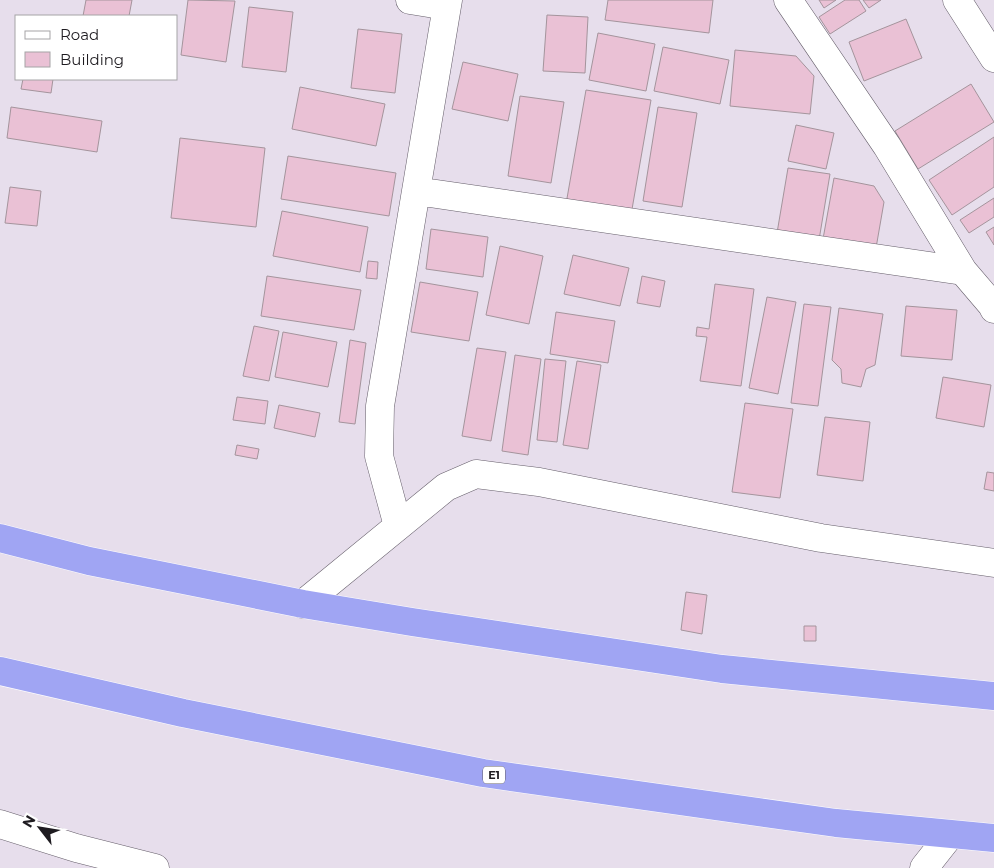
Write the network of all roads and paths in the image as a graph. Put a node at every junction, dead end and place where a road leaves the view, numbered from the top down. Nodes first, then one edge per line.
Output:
1 (410, 0) edge
2 (788, 0) edge
3 (957, 0) edge
4 (448, 3) edge
5 (994, 58) edge
6 (416, 191) junction
7 (963, 271) junction
8 (993, 306) edge
9 (398, 526) junction
10 (0, 538) edge
11 (994, 564) edge
12 (303, 604) junction
13 (0, 671) edge
14 (994, 696) edge
15 (0, 824) edge
16 (950, 835) junction
17 (994, 838) edge
18 (154, 868) edge
19 (924, 868) edge

1 - 4 street
2 - 7 street
3 - 5 street
4 - 6 street
6 - 7 street
6 - 9 street
7 - 8 street
9 - 11 street
9 - 12 street
10 - 12 highway
12 - 14 highway
13 - 16 highway, E1
15 - 18 street
16 - 17 highway, E1
16 - 19 street

